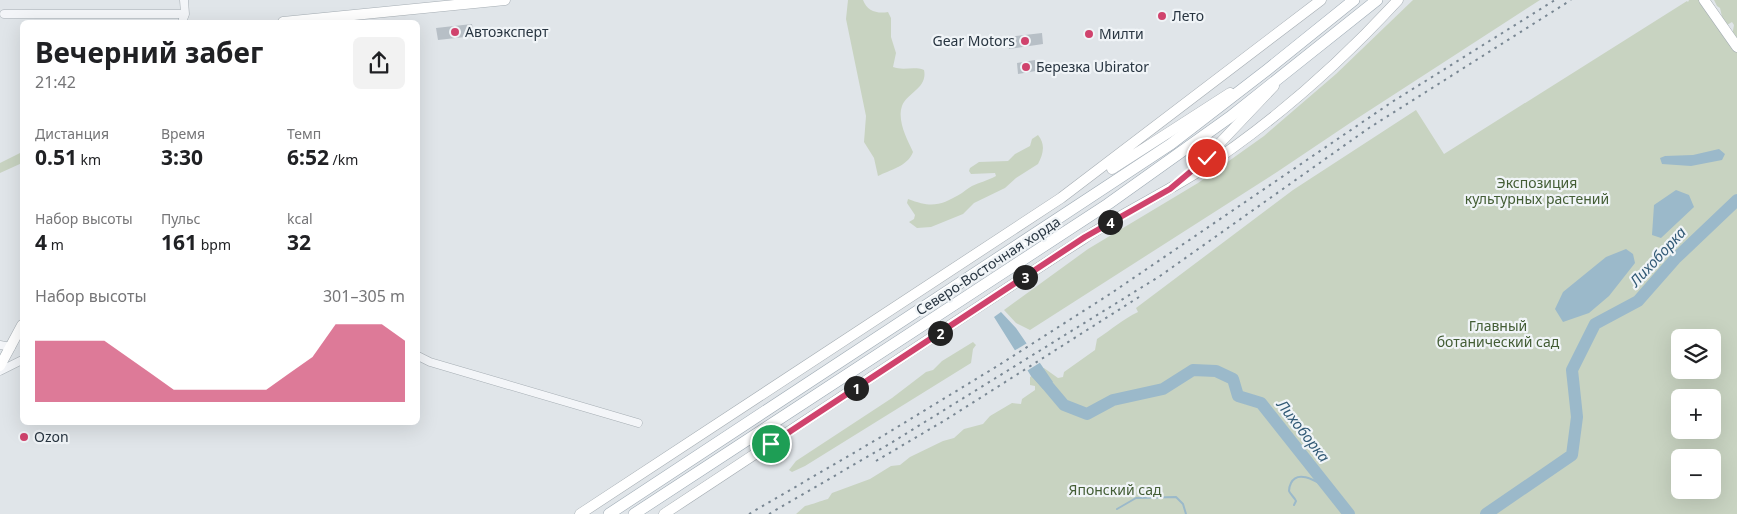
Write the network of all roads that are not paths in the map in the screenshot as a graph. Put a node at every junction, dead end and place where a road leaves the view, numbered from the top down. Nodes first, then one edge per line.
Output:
1 (184, 0) edge
2 (505, 0) edge
3 (1321, 0) edge
4 (1354, 0) edge
5 (1377, 0) edge
6 (1398, 0) edge
7 (1704, 0) edge
8 (4, 14) dead end
9 (185, 14) junction
10 (336, 17) junction
11 (141, 18) edge
12 (183, 20) edge
13 (305, 20) edge
14 (325, 20) edge
15 (1737, 46) edge
16 (1267, 70) junction
17 (1289, 70) junction
18 (1170, 189) junction
19 (1062, 198) junction
20 (20, 327) edge
21 (5, 346) edge
22 (420, 357) edge
23 (20, 361) edge
24 (0, 366) edge
25 (0, 371) edge
26 (638, 423) dead end
27 (580, 514) edge
28 (609, 514) edge
29 (634, 514) edge
30 (664, 514) edge

1 - 9 street
2 - 10 main road
3 - 19 main road
4 - 16 main road, Северо-Восточная хорда
5 - 17 main road, Северо-Восточная хорда
6 - 18 main road
7 - 15 main road
8 - 11 street
9 - 11 street
9 - 12 street
10 - 13 main road
10 - 14 main road
16 - 19 main road
16 - 28 main road, Северо-Восточная хорда
17 - 18 main road
17 - 29 main road, Северо-Восточная хорда
18 - 30 main road
19 - 27 main road
20 - 21 main road
21 - 24 main road
22 - 26 street
23 - 25 street

